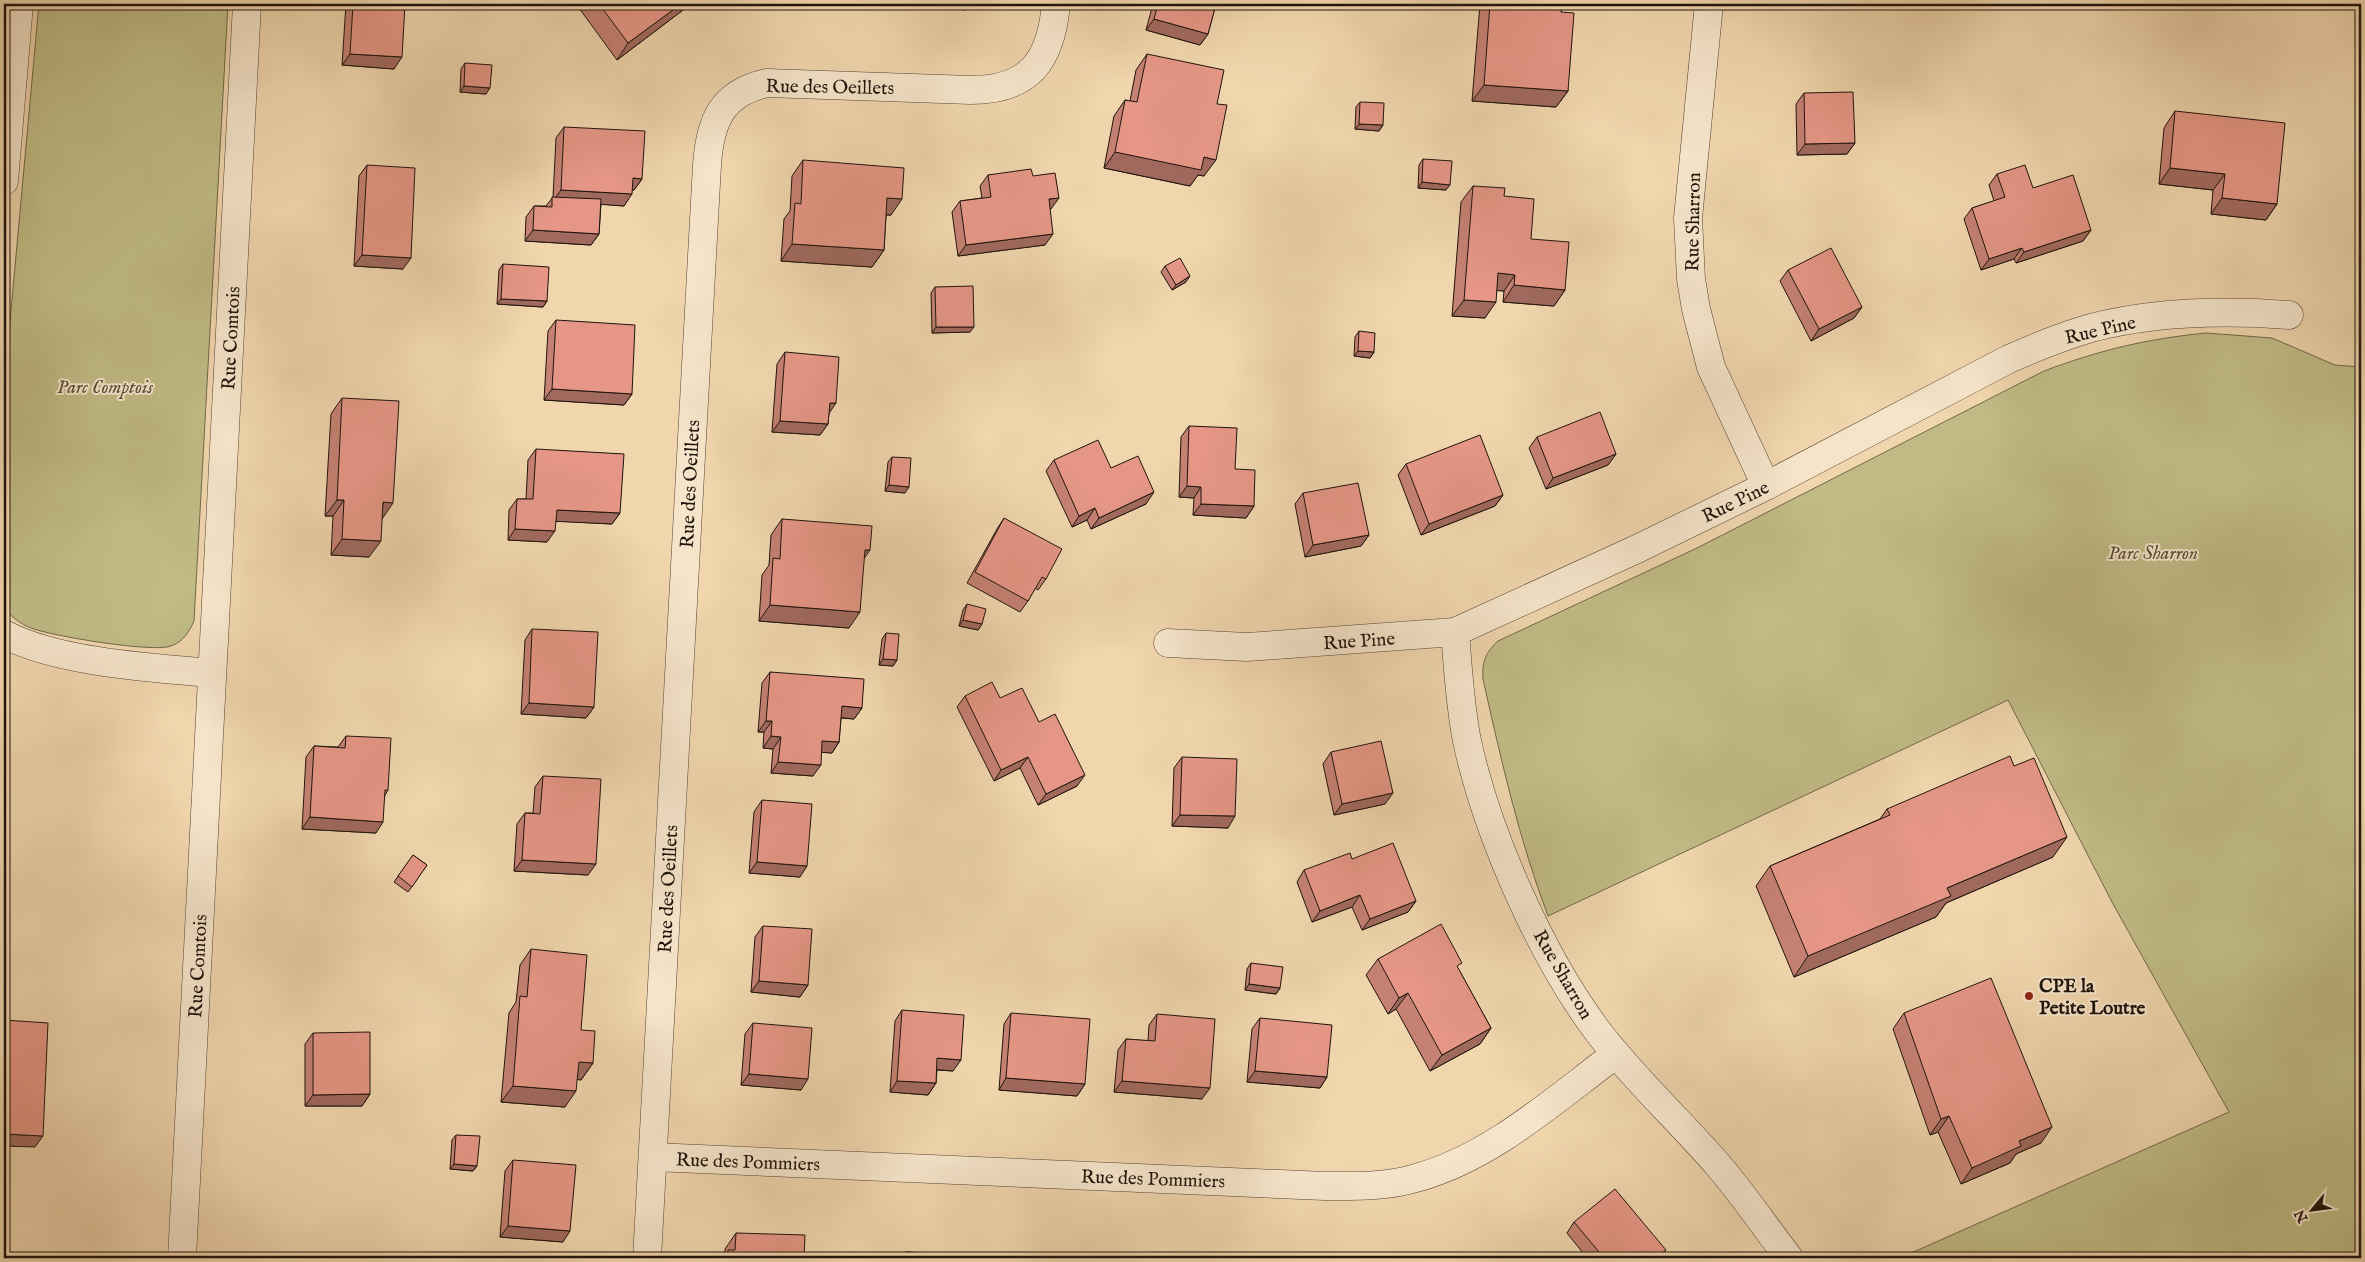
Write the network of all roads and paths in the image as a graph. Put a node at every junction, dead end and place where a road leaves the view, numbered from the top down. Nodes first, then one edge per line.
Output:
1 (19, 4) edge
2 (248, 4) edge
3 (1056, 4) edge
4 (1709, 4) edge
5 (4, 181) edge
6 (2289, 315) dead end
7 (1766, 486) junction
8 (1455, 632) junction
9 (4, 634) edge
10 (1168, 644) dead end
11 (212, 673) junction
12 (1616, 1054) junction
13 (653, 1157) junction
14 (182, 1258) edge
15 (648, 1258) edge
16 (1789, 1258) edge

1 - 5 street
2 - 11 street, Rue Comtois
3 - 13 street, Rue des Oeillets
4 - 7 street, Rue Sharron
6 - 7 street, Rue Pine
7 - 8 street, Rue Pine
8 - 10 street, Rue Pine
8 - 12 street, Rue Sharron
9 - 11 street
11 - 14 street, Rue Comtois
12 - 13 street, Rue des Pommiers
12 - 16 street, Rue Sharron
13 - 15 street, Rue des Oeillets

